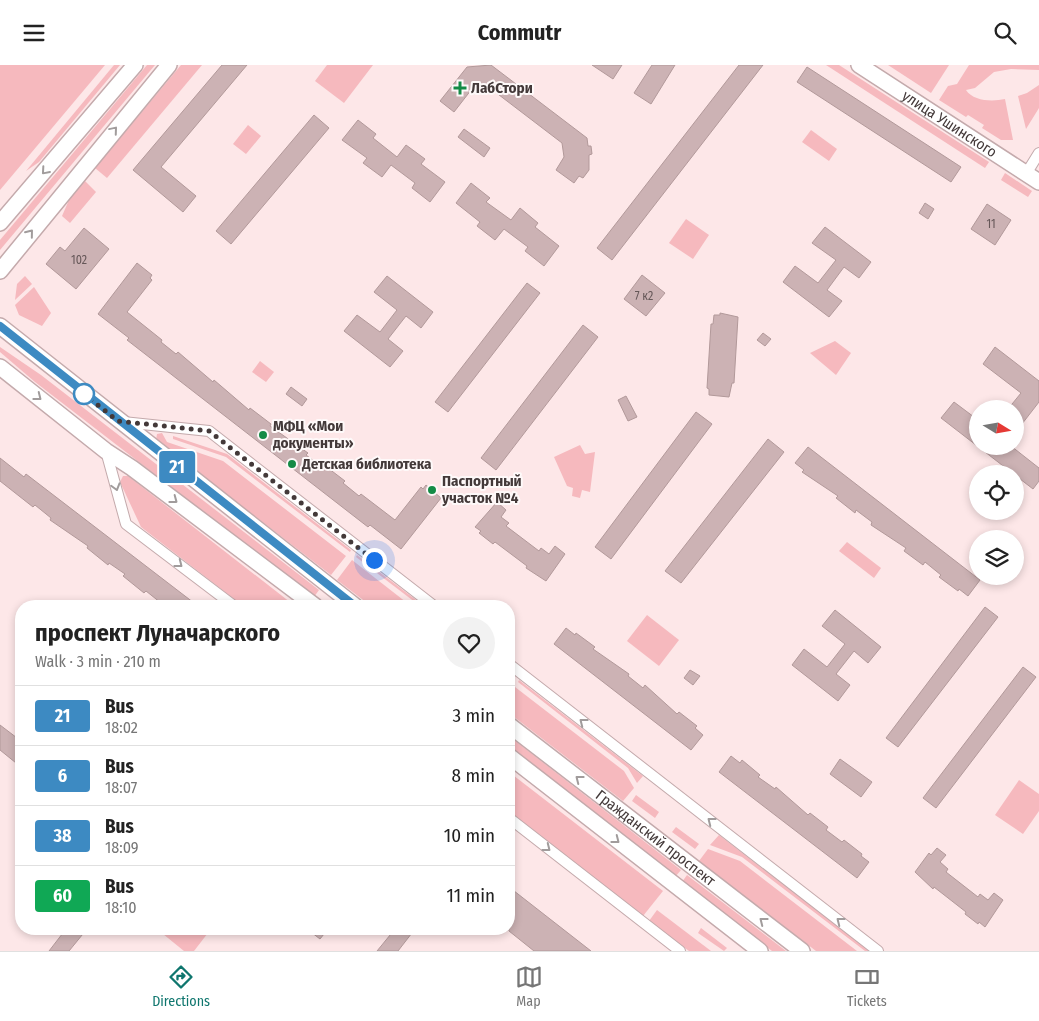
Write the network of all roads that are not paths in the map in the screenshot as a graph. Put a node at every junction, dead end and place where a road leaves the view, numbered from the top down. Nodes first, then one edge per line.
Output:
1 (135, 65) edge
2 (168, 65) edge
3 (859, 65) edge
4 (1039, 153) edge
5 (1026, 173) junction
6 (1039, 182) edge
7 (0, 223) edge
8 (0, 271) edge
9 (0, 326) edge
10 (0, 367) edge
11 (118, 421) junction
12 (106, 451) junction
13 (226, 600) edge
14 (307, 600) edge
15 (347, 600) edge
16 (426, 600) edge
17 (515, 669) edge
18 (515, 730) edge
19 (515, 761) edge
20 (515, 823) edge
21 (680, 951) edge
22 (760, 951) edge
23 (802, 951) edge
24 (878, 951) edge

1 -> 7 main road
8 -> 2 main road
3 - 5 main road, улица Ушинского
4 - 5 street
5 - 6 main road, улица Ушинского
9 - 11 main road
10 -> 12 main road
11 - 15 main road
11 - 16 street
12 -> 13 street
12 -> 14 main road
24 -> 17 street
23 -> 18 main road, Гражданский проспект
19 -> 22 main road, Гражданский проспект
20 -> 21 street

